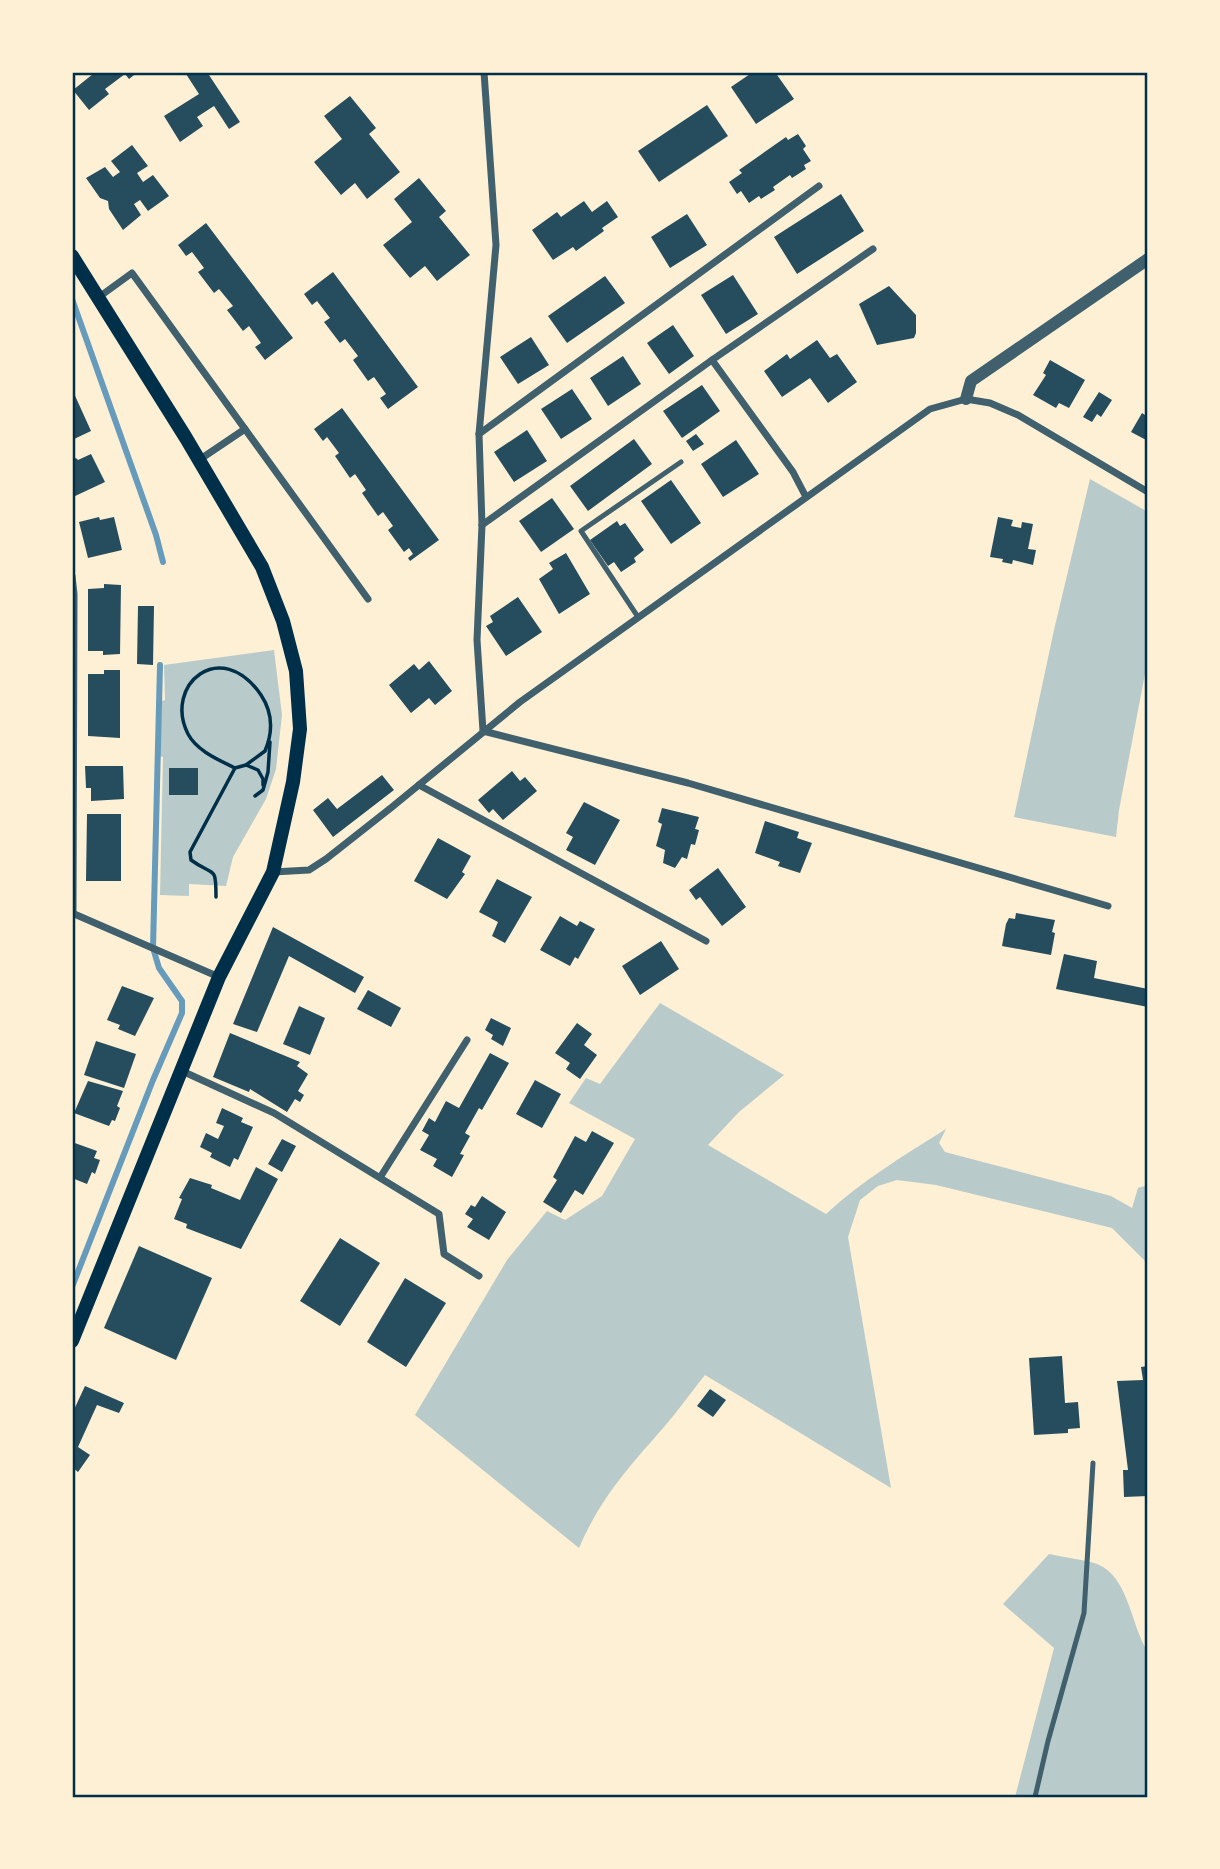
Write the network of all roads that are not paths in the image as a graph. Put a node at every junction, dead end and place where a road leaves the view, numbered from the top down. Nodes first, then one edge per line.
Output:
1 (484, 72) edge
2 (819, 186) dead end
3 (873, 249) dead end
4 (72, 256) edge
5 (1148, 259) edge
6 (98, 298) junction
7 (712, 359) junction
8 (966, 399) junction
9 (245, 429) junction
10 (479, 434) junction
11 (199, 460) junction
12 (681, 462) dead end
13 (1148, 492) edge
14 (806, 497) junction
15 (482, 525) junction
16 (72, 576) edge
17 (368, 599) dead end
18 (638, 617) junction
19 (483, 731) junction
20 (419, 785) junction
21 (273, 873) junction
22 (1108, 906) dead end
23 (72, 913) edge
24 (706, 941) dead end
25 (219, 977) junction
26 (467, 1040) dead end
27 (181, 1071) junction
28 (381, 1177) junction
29 (480, 1276) dead end
30 (72, 1341) edge
31 (1093, 1463) dead end
32 (1035, 1797) edge

1 - 10 street
2 - 10 street
3 - 7 street
4 - 6 main road
5 - 8 street
6 - 9 street
6 - 11 main road
7 - 14 street
7 - 15 street
8 - 13 street
8 - 14 street
9 - 11 street
9 - 17 street
10 - 15 street
11 - 21 main road
12 - 18 lane
14 - 18 street
15 - 19 street
16 - 23 street
18 - 19 street
19 - 20 street
19 - 22 street
20 - 21 street
20 - 24 street
21 - 25 main road
23 - 25 street
25 - 27 main road
26 - 28 street
27 - 28 street
27 - 30 main road
28 - 29 street
31 - 32 lane

